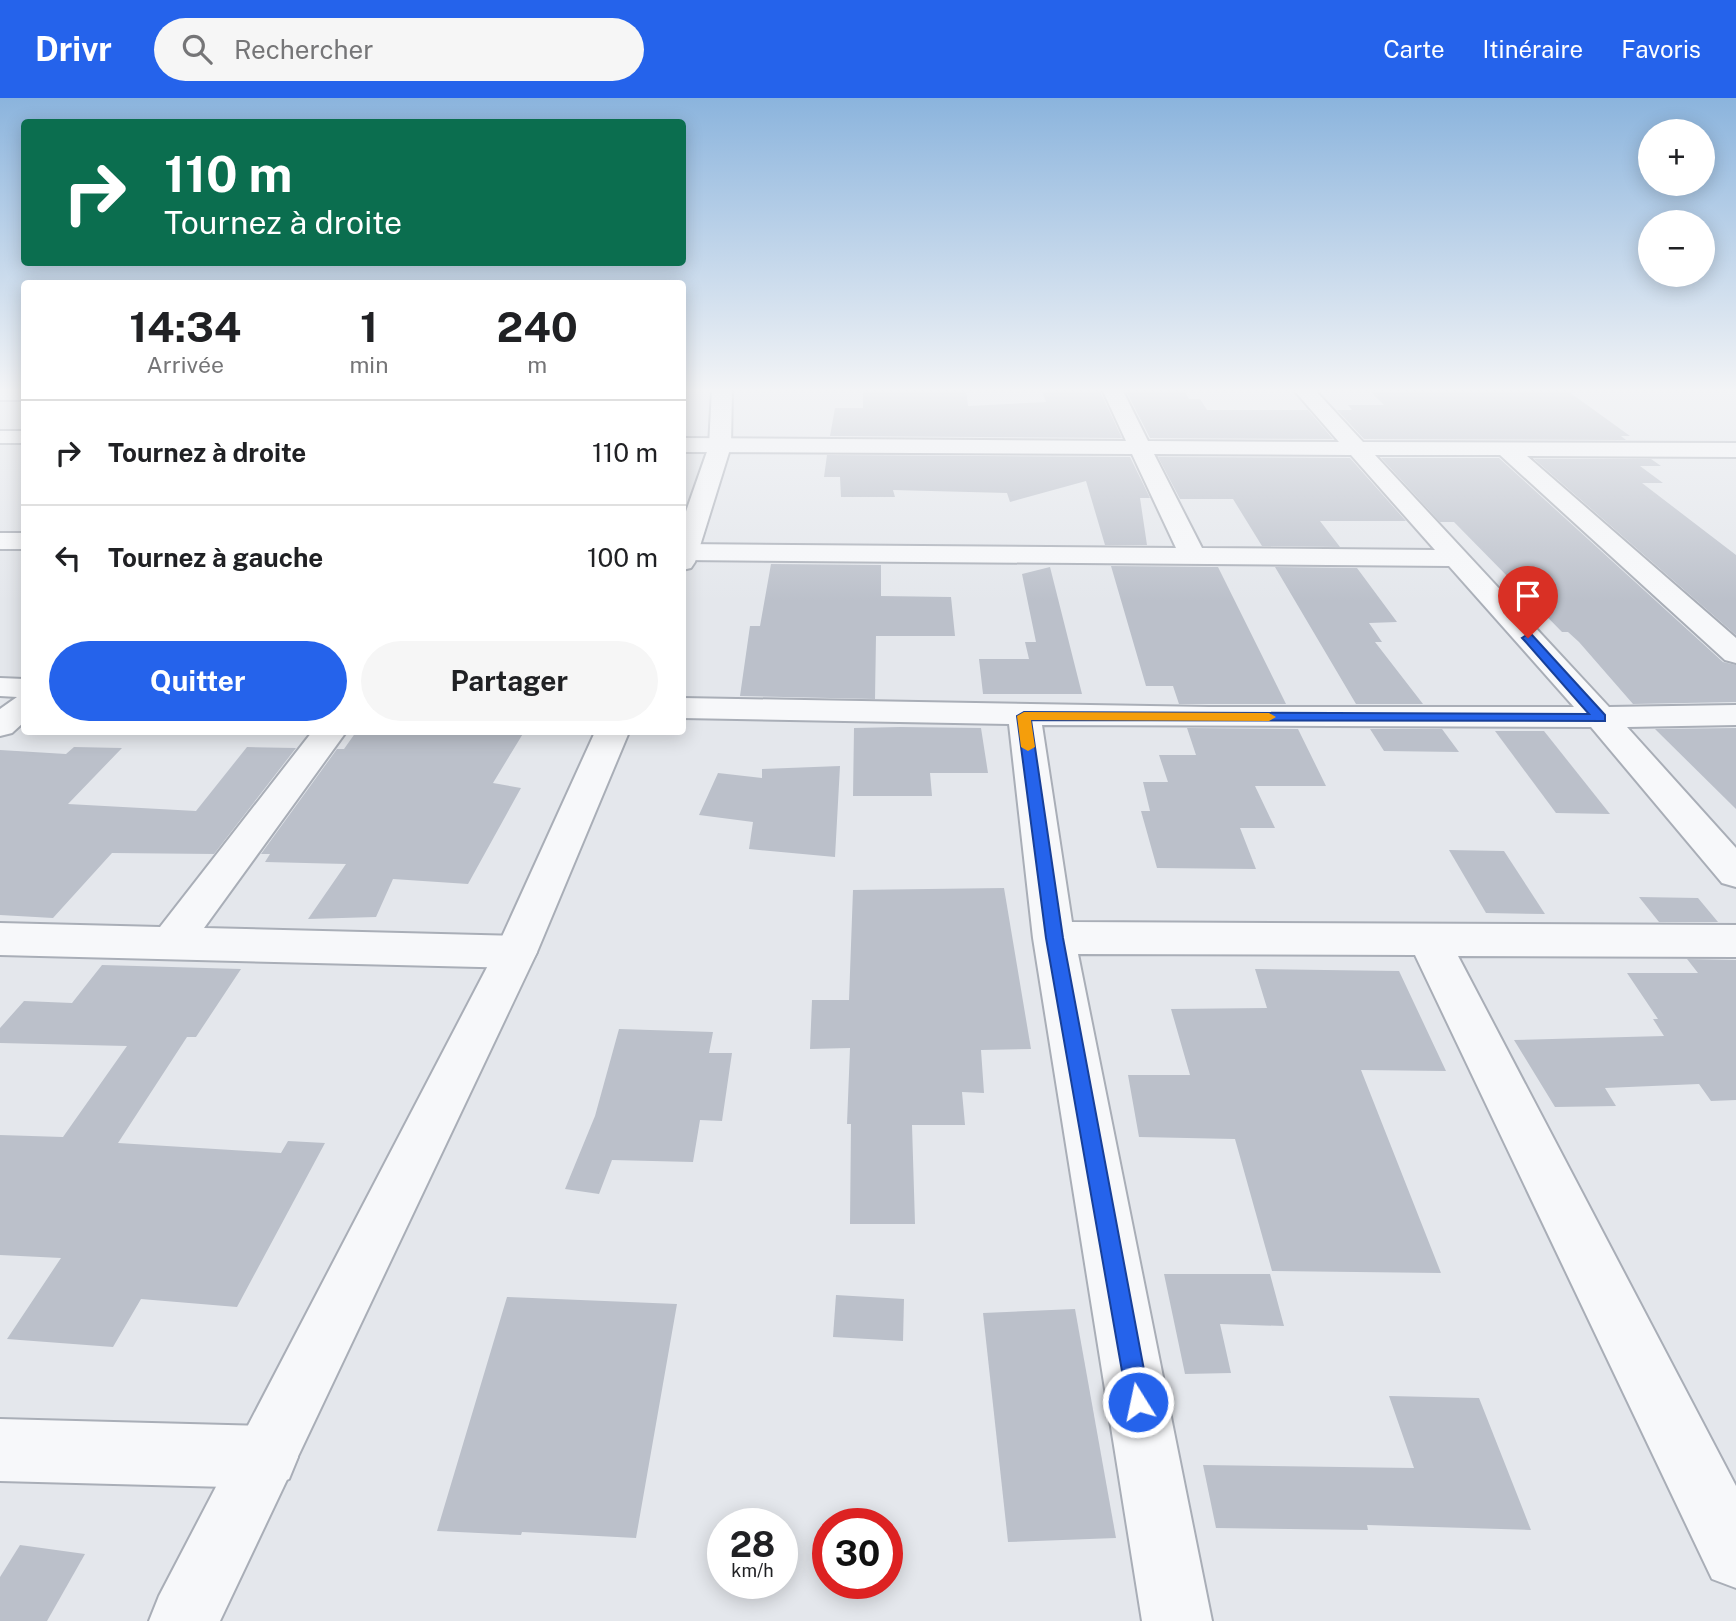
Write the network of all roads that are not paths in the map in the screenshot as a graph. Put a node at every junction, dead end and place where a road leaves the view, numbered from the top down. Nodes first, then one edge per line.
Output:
1 (715, 460) edge
2 (1146, 460) edge
3 (1366, 460) edge
4 (1518, 460) edge
5 (1704, 460) edge
6 (1725, 474) dead end
7 (0, 541) edge
8 (21, 541) edge
9 (686, 549) edge
10 (686, 555) edge
11 (1193, 557) junction
12 (1455, 558) junction
13 (1736, 654) edge
14 (0, 687) edge
15 (21, 688) edge
16 (21, 708) edge
17 (686, 708) edge
18 (1736, 715) edge
19 (1024, 716) junction
20 (1601, 718) junction
21 (0, 726) edge
22 (327, 735) edge
23 (611, 735) edge
24 (1736, 873) edge
25 (1054, 938) junction
26 (0, 939) edge
27 (1429, 940) junction
28 (1736, 941) edge
29 (170, 944) junction
30 (516, 952) junction
31 (0, 1450) edge
32 (267, 1457) junction
33 (1736, 1555) edge
34 (184, 1621) edge
35 (1177, 1621) edge

1 - 9 street
2 - 11 street
3 - 12 street
4 - 13 street
5 - 6 street
7 - 8 street
10 - 11 street
11 - 12 street
12 - 20 street
14 - 15 street
16 - 21 street
17 - 19 street
18 - 20 street
19 - 20 street
19 - 25 street
20 - 24 street
22 - 29 street
23 - 30 street
25 - 27 street
25 - 35 street
26 - 29 street
27 - 28 street
27 - 33 street
29 - 30 street
30 - 32 street
31 - 32 street
32 - 34 street

